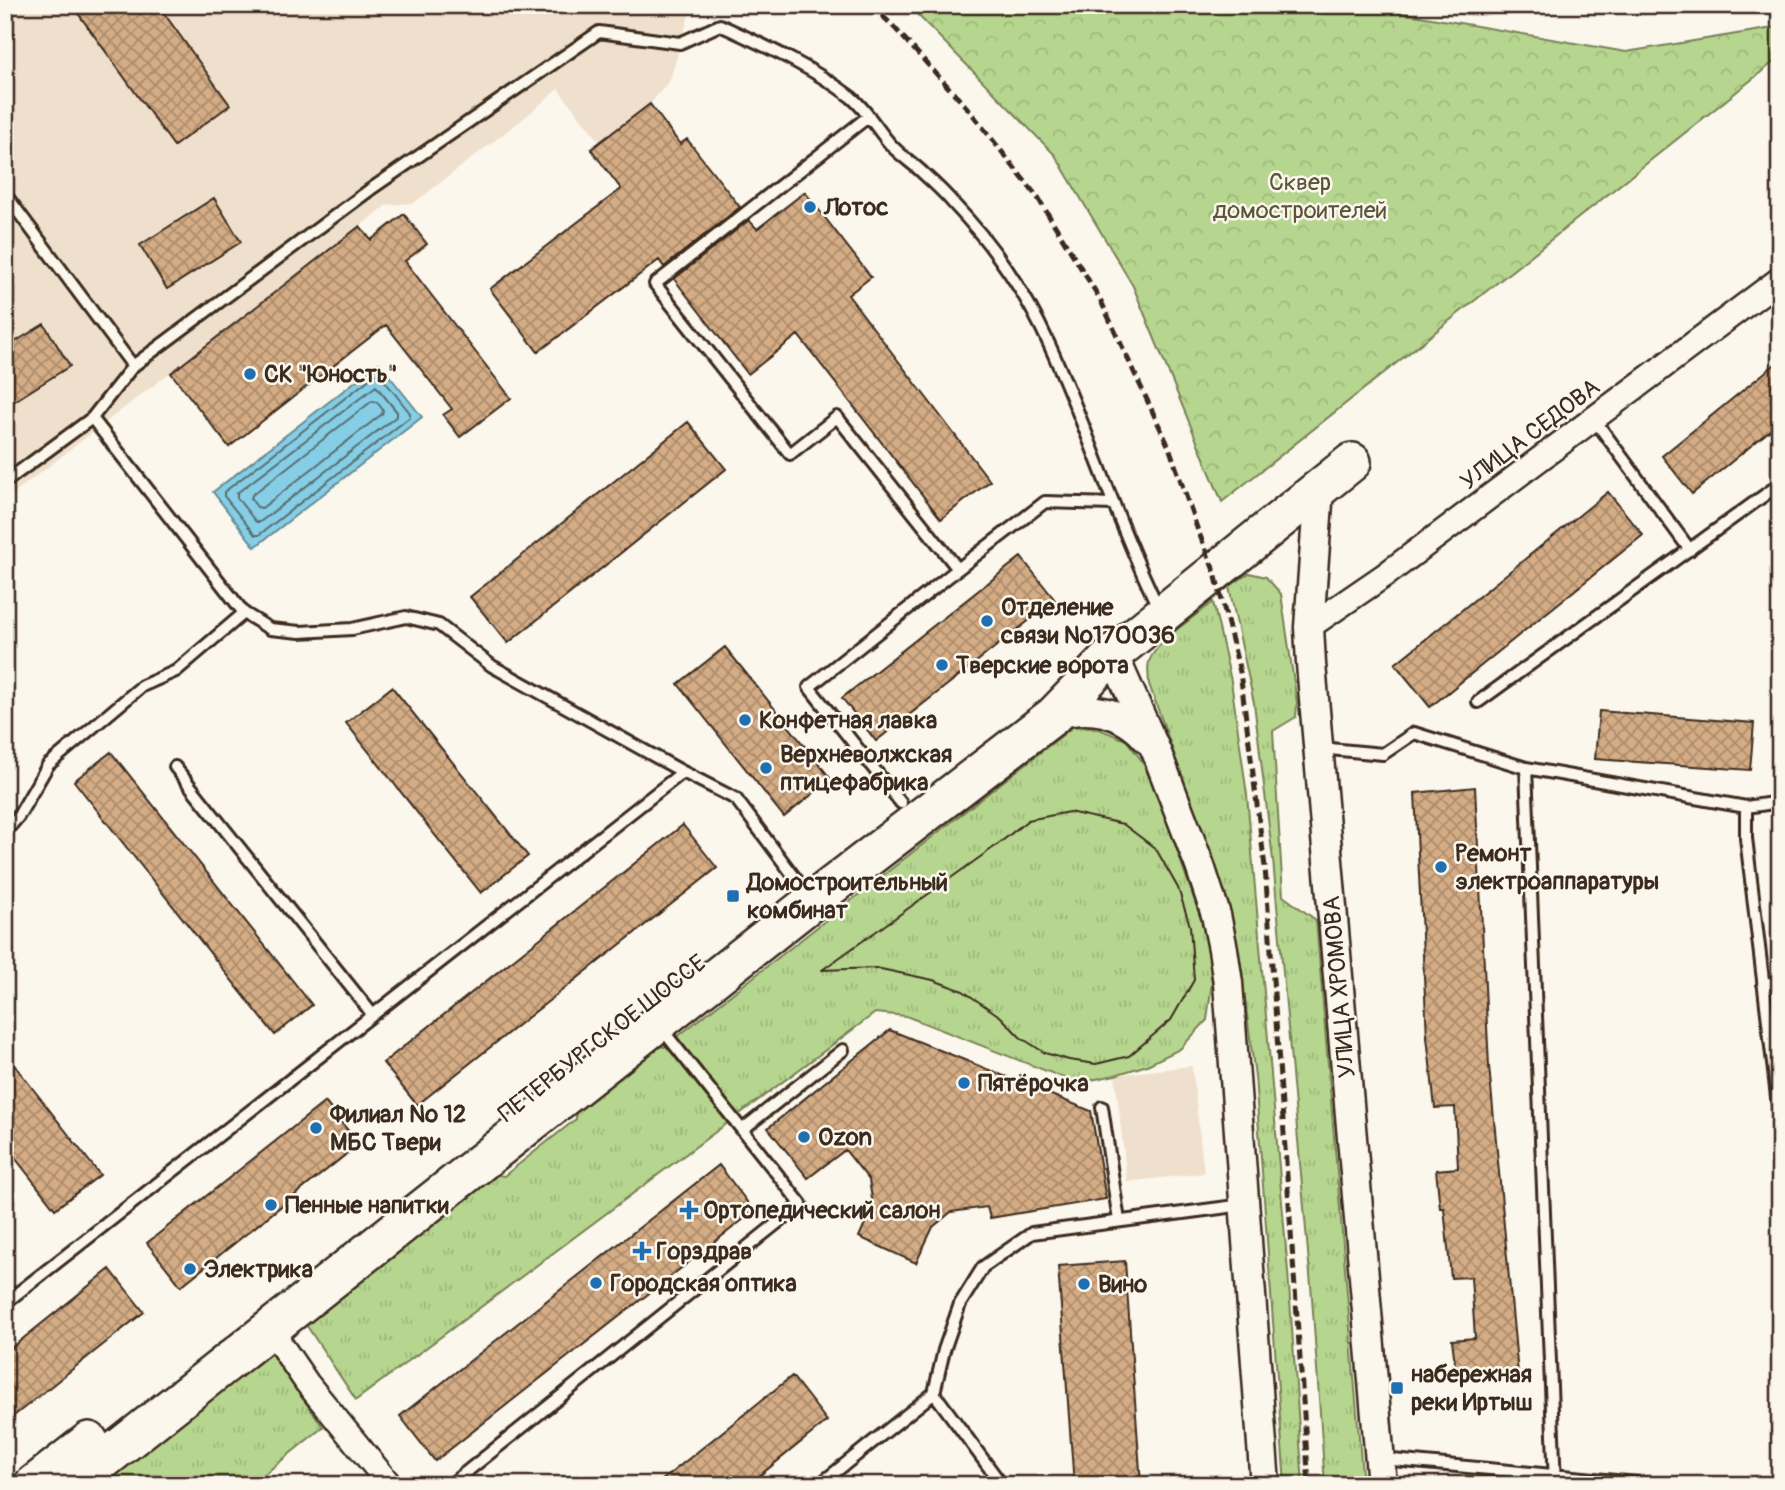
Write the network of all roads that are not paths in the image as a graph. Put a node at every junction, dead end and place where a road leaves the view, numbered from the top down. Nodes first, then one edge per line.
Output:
1 (869, 116) junction
2 (5, 194) edge
3 (1780, 279) edge
4 (134, 366) junction
5 (92, 418) junction
6 (1594, 419) junction
7 (1352, 462) dead end
8 (5, 482) edge
9 (1780, 484) edge
10 (1319, 489) junction
11 (1113, 504) junction
12 (1690, 550) junction
13 (958, 569) junction
14 (244, 613) junction
15 (1162, 615) junction
16 (1309, 627) junction
17 (1113, 654) junction
18 (1478, 702) dead end
19 (1053, 716) junction
20 (1319, 748) junction
21 (1156, 751) junction
22 (175, 767) dead end
23 (1526, 768) junction
24 (683, 772) junction
25 (1780, 802) edge
26 (901, 803) junction
27 (1746, 807) junction
28 (5, 832) edge
29 (806, 892) junction
30 (1780, 982) edge
31 (1763, 984) junction
32 (373, 1015) junction
33 (657, 1023) junction
34 (843, 1050) dead end
35 (1102, 1107) dead end
36 (1780, 1122) edge
37 (742, 1130) junction
38 (1245, 1205) junction
39 (1119, 1221) junction
40 (5, 1303) edge
41 (263, 1319) junction
42 (934, 1393) junction
43 (1380, 1472) edge
44 (1555, 1480) edge
45 (33, 1485) edge
46 (72, 1485) edge
47 (390, 1485) edge
48 (450, 1485) edge
49 (819, 1485) edge
50 (1002, 1485) edge
51 (1265, 1485) edge
52 (1658, 1485) edge

1 - 4 lane
1 - 11 lane
1 - 13 lane
2 - 4 lane
3 - 6 street, УЛИЦА СЕДОВА
4 - 5 lane
5 - 8 lane
5 - 14 lane
6 - 12 lane
6 - 16 street, УЛИЦА СЕДОВА
7 - 10 main road, ПЕТЕРБУРГСКОЕ ШОССЕ
9 - 12 lane
10 - 15 main road, ПЕТЕРБУРГСКОЕ ШОССЕ
10 - 16 street, УЛИЦА ХРОМОВА
11 - 13 lane
11 - 15 lane
12 - 18 lane
13 - 26 lane
14 - 24 lane
14 - 28 lane
15 - 17 main road, ПЕТЕРБУРГСКОЕ ШОССЕ
16 - 20 street, УЛИЦА ХРОМОВА
17 - 19 main road, ПЕТЕРБУРГСКОЕ ШОССЕ
17 - 21 street
17 - 26 main road, ПЕТЕРБУРГСКОЕ ШОССЕ
19 - 21 street
19 - 29 main road, ПЕТЕРБУРГСКОЕ ШОССЕ
20 - 23 lane
20 - 43 street, УЛИЦА ХРОМОВА
21 - 38 street
22 - 32 lane
23 - 27 lane
23 - 44 lane
24 - 29 lane
24 - 32 lane
25 - 27 lane
26 - 29 main road, ПЕТЕРБУРГСКОЕ ШОССЕ
27 - 31 lane
29 - 33 main road, ПЕТЕРБУРГСКОЕ ШОССЕ
29 - 41 main road, ПЕТЕРБУРГСКОЕ ШОССЕ
30 - 31 lane
31 - 36 lane
32 - 40 lane
33 - 37 lane
33 - 41 main road, ПЕТЕРБУРГСКОЕ ШОССЕ
34 - 37 lane
35 - 39 lane
37 - 48 lane
38 - 39 lane
38 - 51 street
39 - 42 lane
41 - 45 main road, ПЕТЕРБУРГСКОЕ ШОССЕ
41 - 46 main road, ПЕТЕРБУРГСКОЕ ШОССЕ
41 - 47 street
42 - 49 lane
42 - 50 lane
43 - 44 lane
44 - 52 lane

